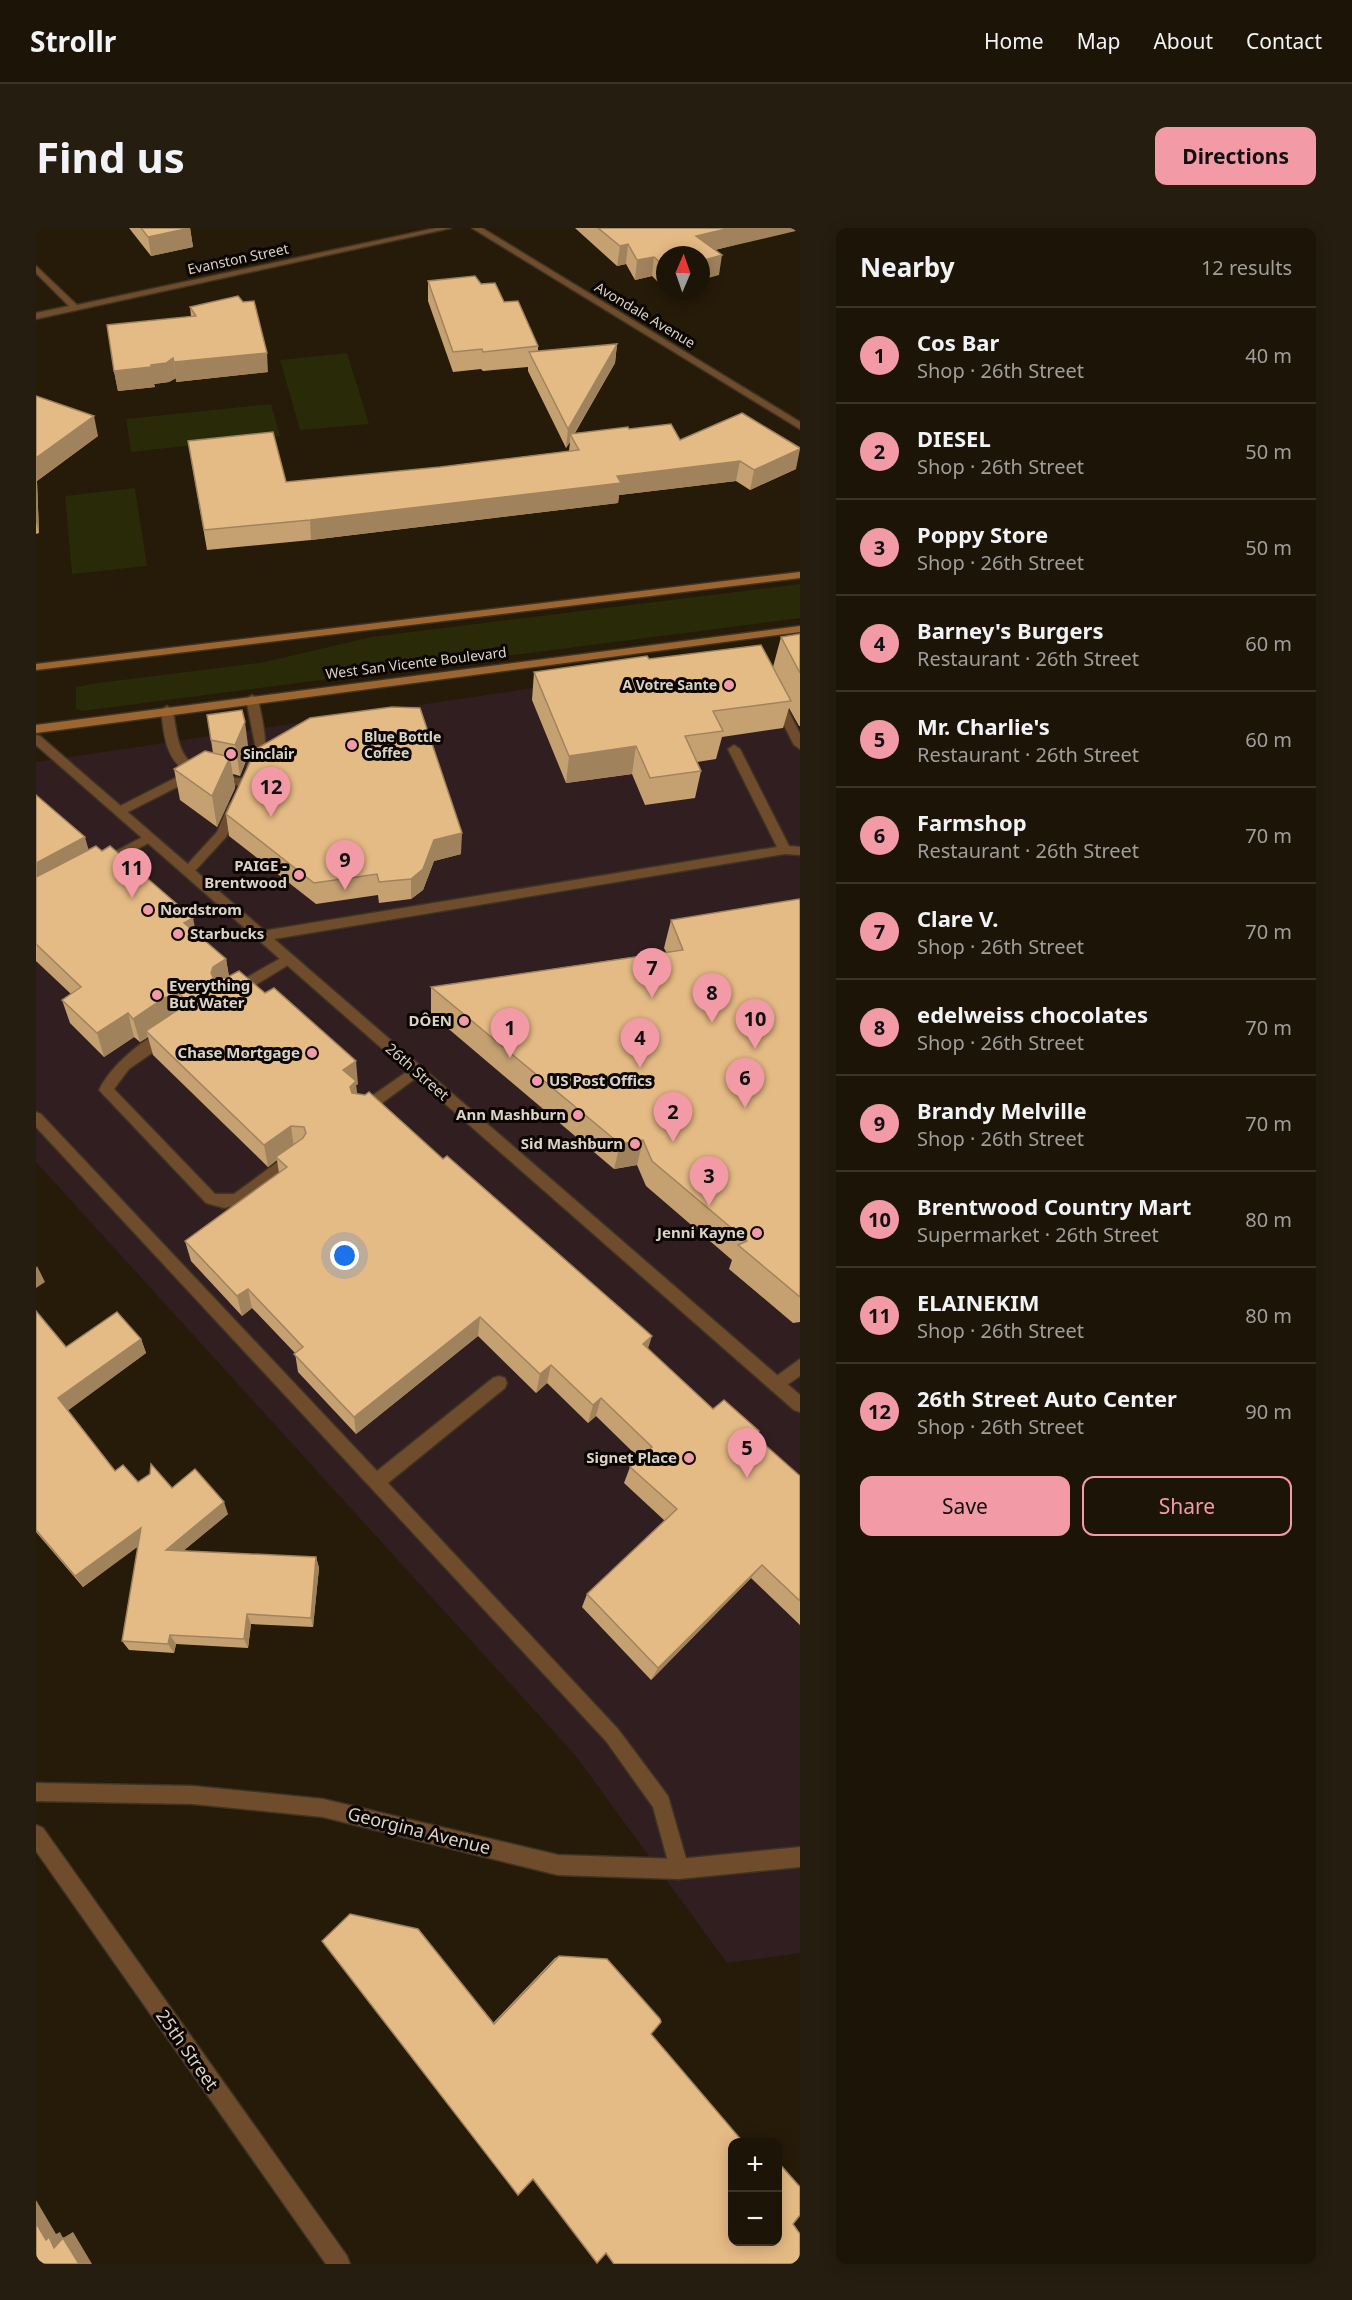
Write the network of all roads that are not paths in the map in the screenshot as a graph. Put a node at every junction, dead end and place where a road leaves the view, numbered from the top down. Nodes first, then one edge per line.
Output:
1 (447, 228) edge
2 (476, 228) edge
3 (36, 268) edge
4 (74, 308) junction
5 (36, 316) edge
6 (800, 426) edge
7 (800, 575) edge
8 (800, 629) edge
9 (36, 667) edge
10 (769, 684) edge
11 (252, 699) junction
12 (167, 710) junction
13 (36, 729) edge
14 (36, 738) edge
15 (800, 745) edge
16 (734, 749) dead end
17 (196, 772) junction
18 (245, 783) junction
19 (120, 811) junction
20 (150, 837) junction
21 (785, 850) junction
22 (800, 851) edge
23 (189, 870) junction
24 (87, 872) edge
25 (262, 936) junction
26 (288, 959) junction
27 (225, 996) edge
28 (181, 1025) edge
29 (415, 1071) junction
30 (361, 1111) edge
31 (36, 1118) edge
32 (300, 1154) edge
33 (800, 1366) edge
34 (499, 1383) dead end
35 (777, 1385) junction
36 (800, 1405) edge
37 (376, 1482) junction
38 (36, 1792) edge
39 (36, 1835) edge
40 (800, 1857) edge
41 (679, 1869) junction
42 (339, 2264) edge

1 - 4 street, Evanston Street
2 - 6 street, Avondale Avenue
3 - 4 street
4 - 5 street, Evanston Street
7 - 9 main road
8 - 11 main road, West San Vicente Boulevard
10 - 15 street
11 - 12 main road, West San Vicente Boulevard
11 - 18 street
12 - 13 main road, West San Vicente Boulevard
12 - 17 street
14 - 19 street, 26th Street
16 - 21 street
17 - 18 street
17 - 19 street
18 - 23 street
19 - 20 street, 26th Street
20 - 23 street, 26th Street
20 - 24 street
21 - 22 street
21 - 25 street
23 - 25 street, 26th Street
25 - 26 street, 26th Street
26 - 27 street
26 - 29 street, 26th Street
28 - 32 street
29 - 30 street
29 - 35 street, 26th Street
31 - 37 street
33 - 35 street
34 - 37 street
35 - 36 street, 26th Street
37 - 41 street
38 - 41 street, Georgina Avenue
39 - 42 street, 25th Street
40 - 41 street, Georgina Avenue

